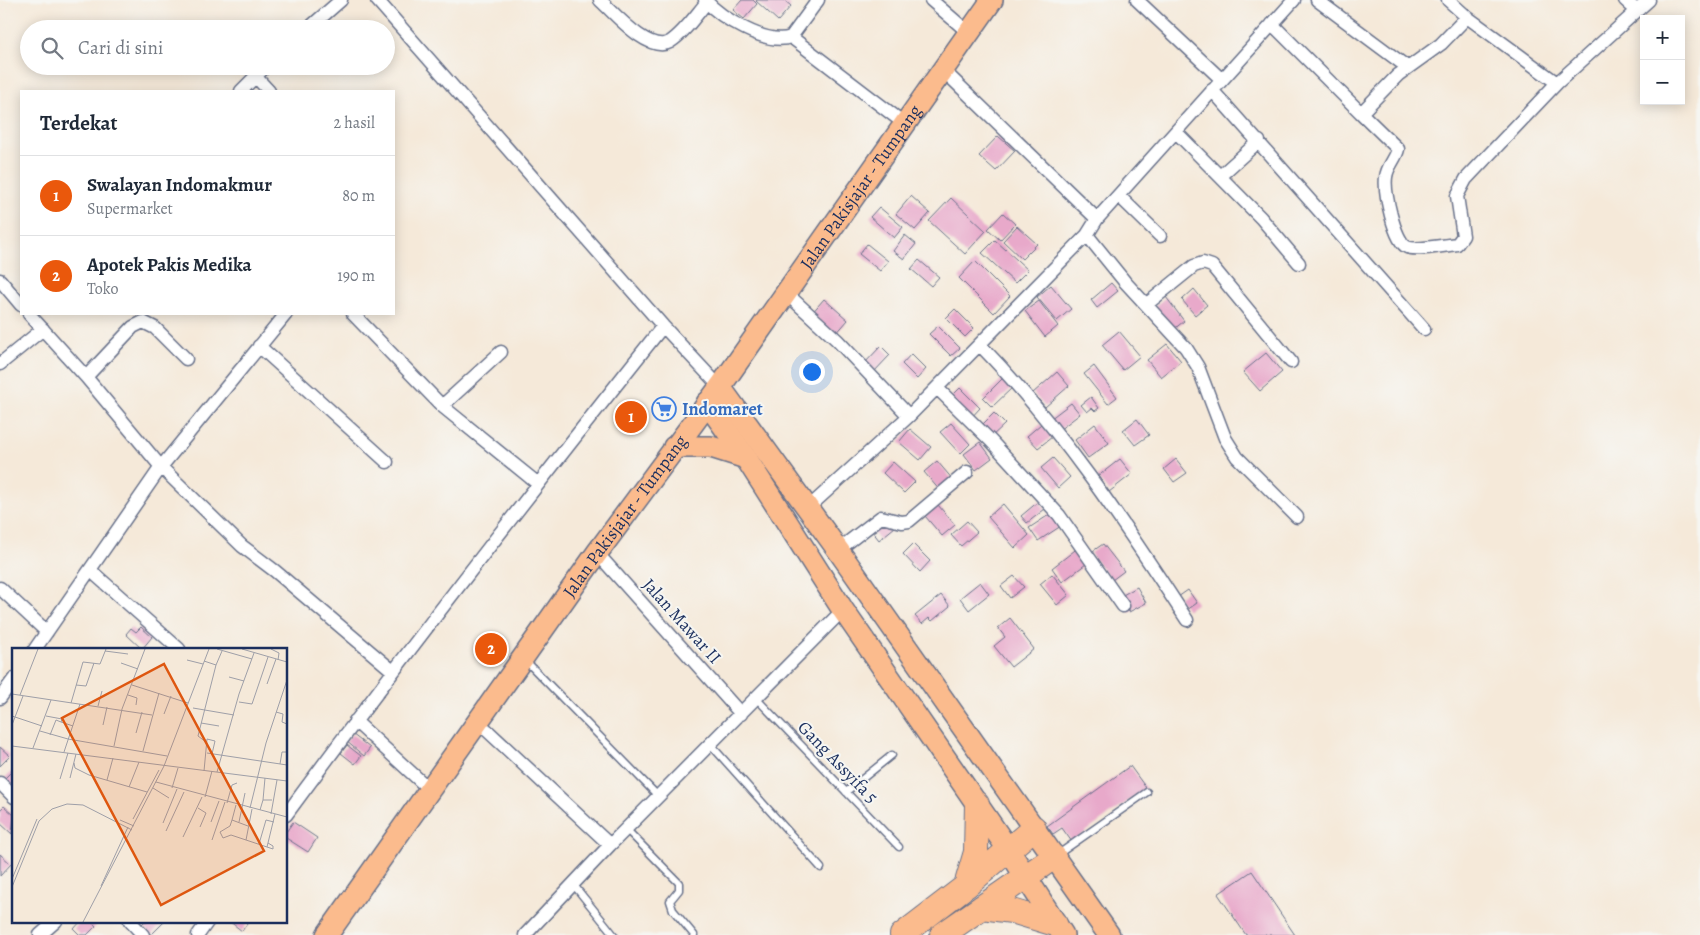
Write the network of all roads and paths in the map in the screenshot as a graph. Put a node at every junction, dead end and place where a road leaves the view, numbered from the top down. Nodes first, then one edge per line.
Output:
1 (341, 0) edge
2 (377, 0) edge
3 (600, 0) edge
4 (818, 0) edge
5 (932, 0) edge
6 (992, 0) edge
7 (1137, 0) edge
8 (1294, 0) edge
9 (1317, 0) edge
10 (1625, 0) edge
11 (1649, 0) edge
12 (706, 1) edge
13 (1457, 2) edge
14 (1637, 11) junction
15 (1466, 17) junction
16 (318, 20) edge
17 (395, 20) edge
18 (395, 21) edge
19 (1272, 24) junction
20 (969, 33) junction
21 (791, 37) junction
22 (1408, 67) junction
23 (942, 69) junction
24 (255, 76) joint
25 (1221, 79) junction
26 (1557, 83) junction
27 (242, 90) edge
28 (268, 90) edge
29 (1212, 90) junction
30 (1361, 113) junction
31 (906, 124) junction
32 (1176, 132) junction
33 (1259, 141) junction
34 (1220, 176) junction
35 (1119, 196) junction
36 (1097, 219) junction
37 (1087, 235) junction
38 (1160, 236) dead end
39 (1299, 263) dead end
40 (0, 280) edge
41 (786, 293) junction
42 (20, 304) edge
43 (1147, 304) junction
44 (30, 315) edge
45 (285, 315) edge
46 (354, 315) edge
47 (663, 326) junction
48 (43, 329) junction
49 (1424, 329) dead end
50 (980, 345) junction
51 (259, 346) junction
52 (501, 352) dead end
53 (186, 360) dead end
54 (1291, 362) dead end
55 (0, 364) edge
56 (86, 377) junction
57 (936, 388) junction
58 (714, 395) junction
59 (442, 406) junction
60 (909, 416) junction
61 (674, 447) junction
62 (746, 458) junction
63 (387, 462) dead end
64 (161, 467) junction
65 (967, 472) dead end
66 (537, 483) junction
67 (808, 508) junction
68 (1297, 517) dead end
69 (838, 550) junction
70 (597, 553) junction
71 (90, 570) junction
72 (0, 588) edge
73 (1123, 606) dead end
74 (843, 610) junction
75 (1187, 620) dead end
76 (47, 632) junction
77 (36, 648) edge
78 (177, 648) edge
79 (522, 658) junction
80 (393, 671) junction
81 (12, 682) edge
82 (0, 698) edge
83 (756, 698) junction
84 (742, 714) junction
85 (355, 720) junction
86 (477, 721) junction
87 (710, 744) junction
88 (892, 755) dead end
89 (0, 782) edge
90 (429, 788) junction
91 (846, 792) junction
92 (1147, 792) dead end
93 (12, 795) edge
94 (658, 796) junction
95 (978, 804) junction
96 (288, 812) edge
97 (1034, 828) junction
98 (626, 829) junction
99 (610, 845) junction
100 (899, 847) dead end
101 (1008, 849) junction
102 (1054, 857) junction
103 (821, 868) dead end
104 (1025, 877) junction
105 (573, 884) junction
106 (966, 886) junction
107 (982, 907) junction
108 (55, 922) edge
109 (131, 922) edge
110 (207, 922) edge
111 (1059, 930) edge
112 (40, 935) edge
113 (143, 935) edge
114 (198, 935) edge
115 (327, 935) edge
116 (525, 935) edge
117 (614, 935) edge
118 (694, 935) edge
119 (902, 935) edge
120 (942, 935) edge
121 (1109, 935) edge

1 - 16 street
2 - 17 street
3 - 12 street
4 - 21 street
5 - 20 street
6 - 20 main road, Jalan Pakisjajar - Tumpang
7 - 25 street
8 - 19 street
9 - 22 street
10 - 14 street
11 - 14 street
12 - 21 street
13 - 15 street
14 - 26 street
15 - 22 street
15 - 26 street
18 - 47 street
19 - 25 street
19 - 30 street
20 - 23 main road, Jalan Pakisjajar - Tumpang
21 - 31 street
22 - 30 street
23 - 31 main road, Jalan Pakisjajar - Tumpang
23 - 36 street
24 - 27 street
24 - 28 street
25 - 29 street
26 - 30 street
29 - 32 street
29 - 33 street
31 - 41 main road, Jalan Pakisjajar - Tumpang
32 - 34 street
32 - 35 street
33 - 34 street
33 - 49 street
34 - 39 street
35 - 36 street
35 - 38 street
36 - 37 street
37 - 43 street
37 - 50 street
40 - 42 street
41 - 58 main road, Jalan Pakisjajar - Tumpang
41 - 60 street
43 - 54 street
43 - 68 street
44 - 48 street
45 - 51 street
46 - 59 street
47 - 58 street
47 - 66 street
48 - 55 street
48 - 56 street
50 - 57 street
50 - 75 street
51 - 63 street
51 - 64 street
52 - 59 street
53 - 56 street
56 - 64 street
57 - 60 street
57 - 73 street
58 - 61 main road, Jalan Pakisjajar - Tumpang
58 - 62 main road
58 - 67 main road
59 - 66 street
60 - 67 street
61 - 62 main road
61 - 70 main road, Jalan Pakisjajar - Tumpang
62 - 74 main road
64 - 71 street
64 - 80 street
65 - 69 street
66 - 80 street
67 - 69 main road
69 - 97 main road
70 - 79 main road, Jalan Pakisjajar - Tumpang
70 - 84 street, Jalan Mawar II
71 - 76 street
71 - 78 street
72 - 76 street
74 - 83 street
74 - 95 main road
76 - 77 street
79 - 86 main road, Jalan Pakisjajar - Tumpang
79 - 94 lane
80 - 85 street
81 - 82 street
83 - 84 street
83 - 91 lane, Gang Assyifa 5
84 - 87 street
85 - 90 street
85 - 96 street
86 - 90 main road, Jalan Pakisjajar - Tumpang
86 - 99 street
87 - 94 street
87 - 103 lane
88 - 91 lane
89 - 93 street
90 - 115 main road, Jalan Pakisjajar - Tumpang
91 - 100 lane, Gang Assyifa 5
92 - 102 lane
94 - 98 street
95 - 101 main road
95 - 106 highway
97 - 101 highway
97 - 102 main road
98 - 99 street
98 - 118 lane
99 - 105 street
101 - 104 main road
101 - 106 highway
102 - 104 highway
102 - 121 main road
104 - 107 highway
104 - 111 main road
105 - 116 street
105 - 117 lane
106 - 119 highway
107 - 111 highway
107 - 120 highway
108 - 112 street
109 - 113 street
110 - 114 street

